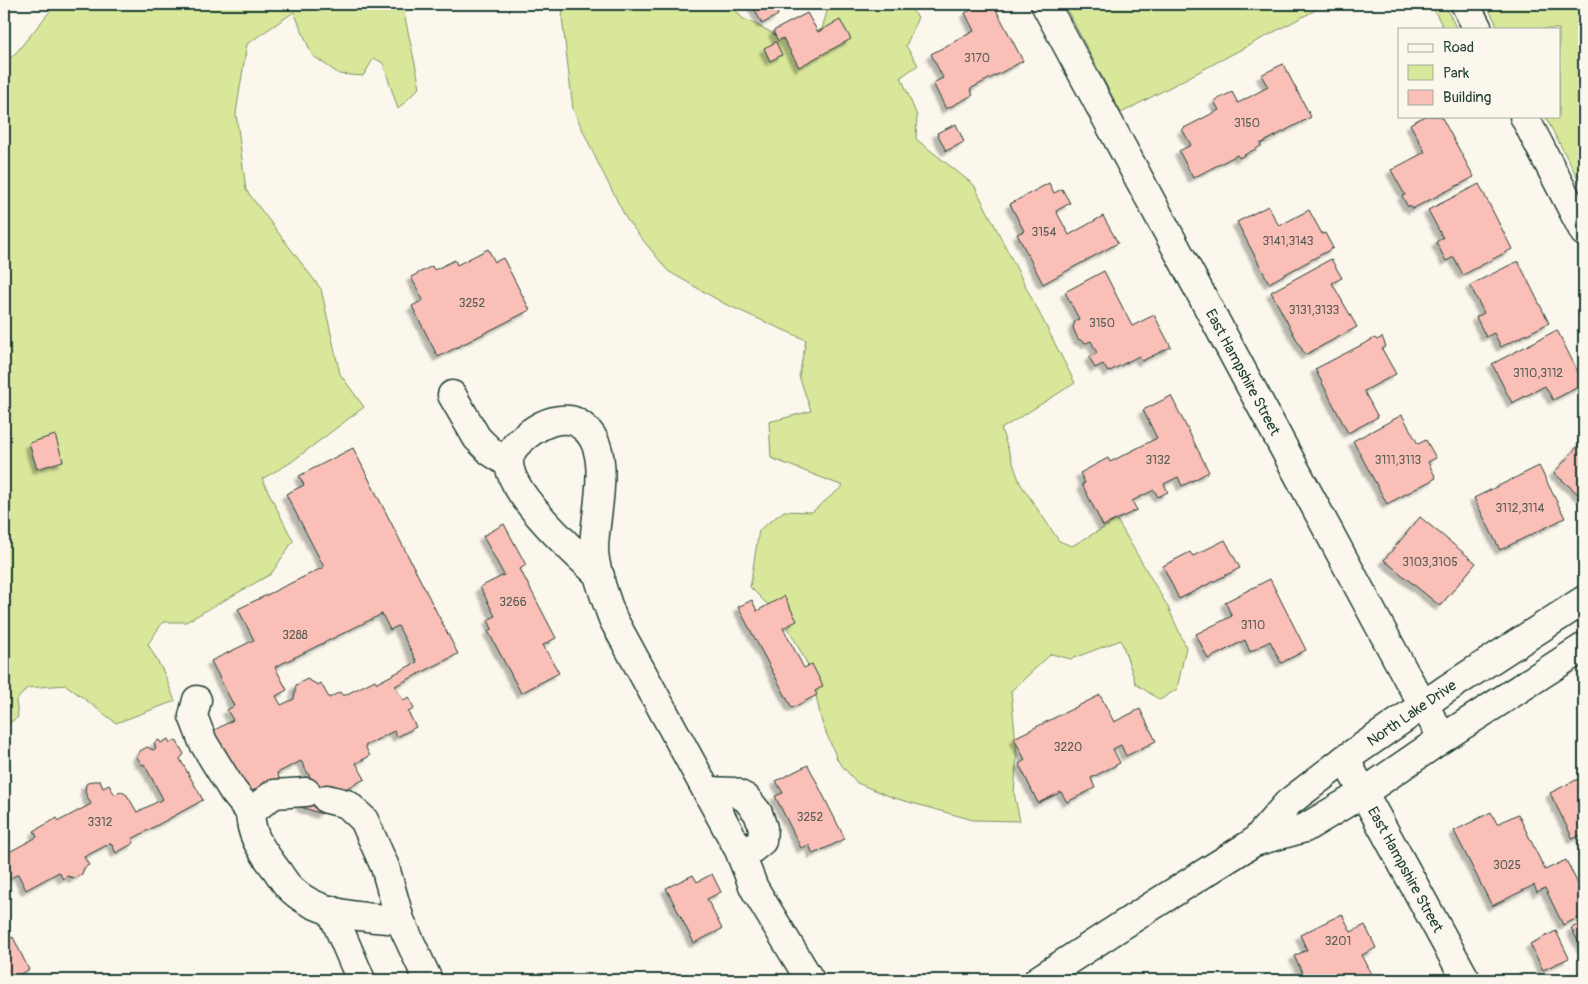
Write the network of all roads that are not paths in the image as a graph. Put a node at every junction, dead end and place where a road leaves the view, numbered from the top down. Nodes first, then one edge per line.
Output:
1 (1045, 4) edge
2 (1465, 4) edge
3 (1477, 28) edge
4 (1525, 118) edge
5 (1584, 232) edge
6 (452, 395) dead end
7 (508, 462) junction
8 (600, 576) junction
9 (1584, 600) edge
10 (1584, 647) edge
11 (197, 700) dead end
12 (1424, 706) junction
13 (1444, 738) junction
14 (1345, 759) junction
15 (1363, 793) junction
16 (250, 812) junction
17 (1254, 842) junction
18 (331, 910) junction
19 (400, 920) junction
20 (361, 980) edge
21 (428, 980) edge
22 (810, 980) edge
23 (1038, 980) edge
24 (1466, 980) edge

1 - 12 street, East Hampshire Street
2 - 3 street
4 - 5 street
6 - 7 street
7 - 8 street
7 - 8 street
8 - 22 street
9 - 12 street, North Lake Drive
10 - 13 street, North Lake Drive
11 - 16 street
12 - 13 street, East Hampshire Street
12 - 14 street, North Lake Drive
13 - 15 street, North Lake Drive
14 - 15 street, East Hampshire Street
14 - 17 street, North Lake Drive
15 - 17 street, North Lake Drive
15 - 24 street, East Hampshire Street
16 - 18 street
16 - 19 street
17 - 23 street, North Lake Drive
18 - 19 street
18 - 20 street
19 - 21 street

